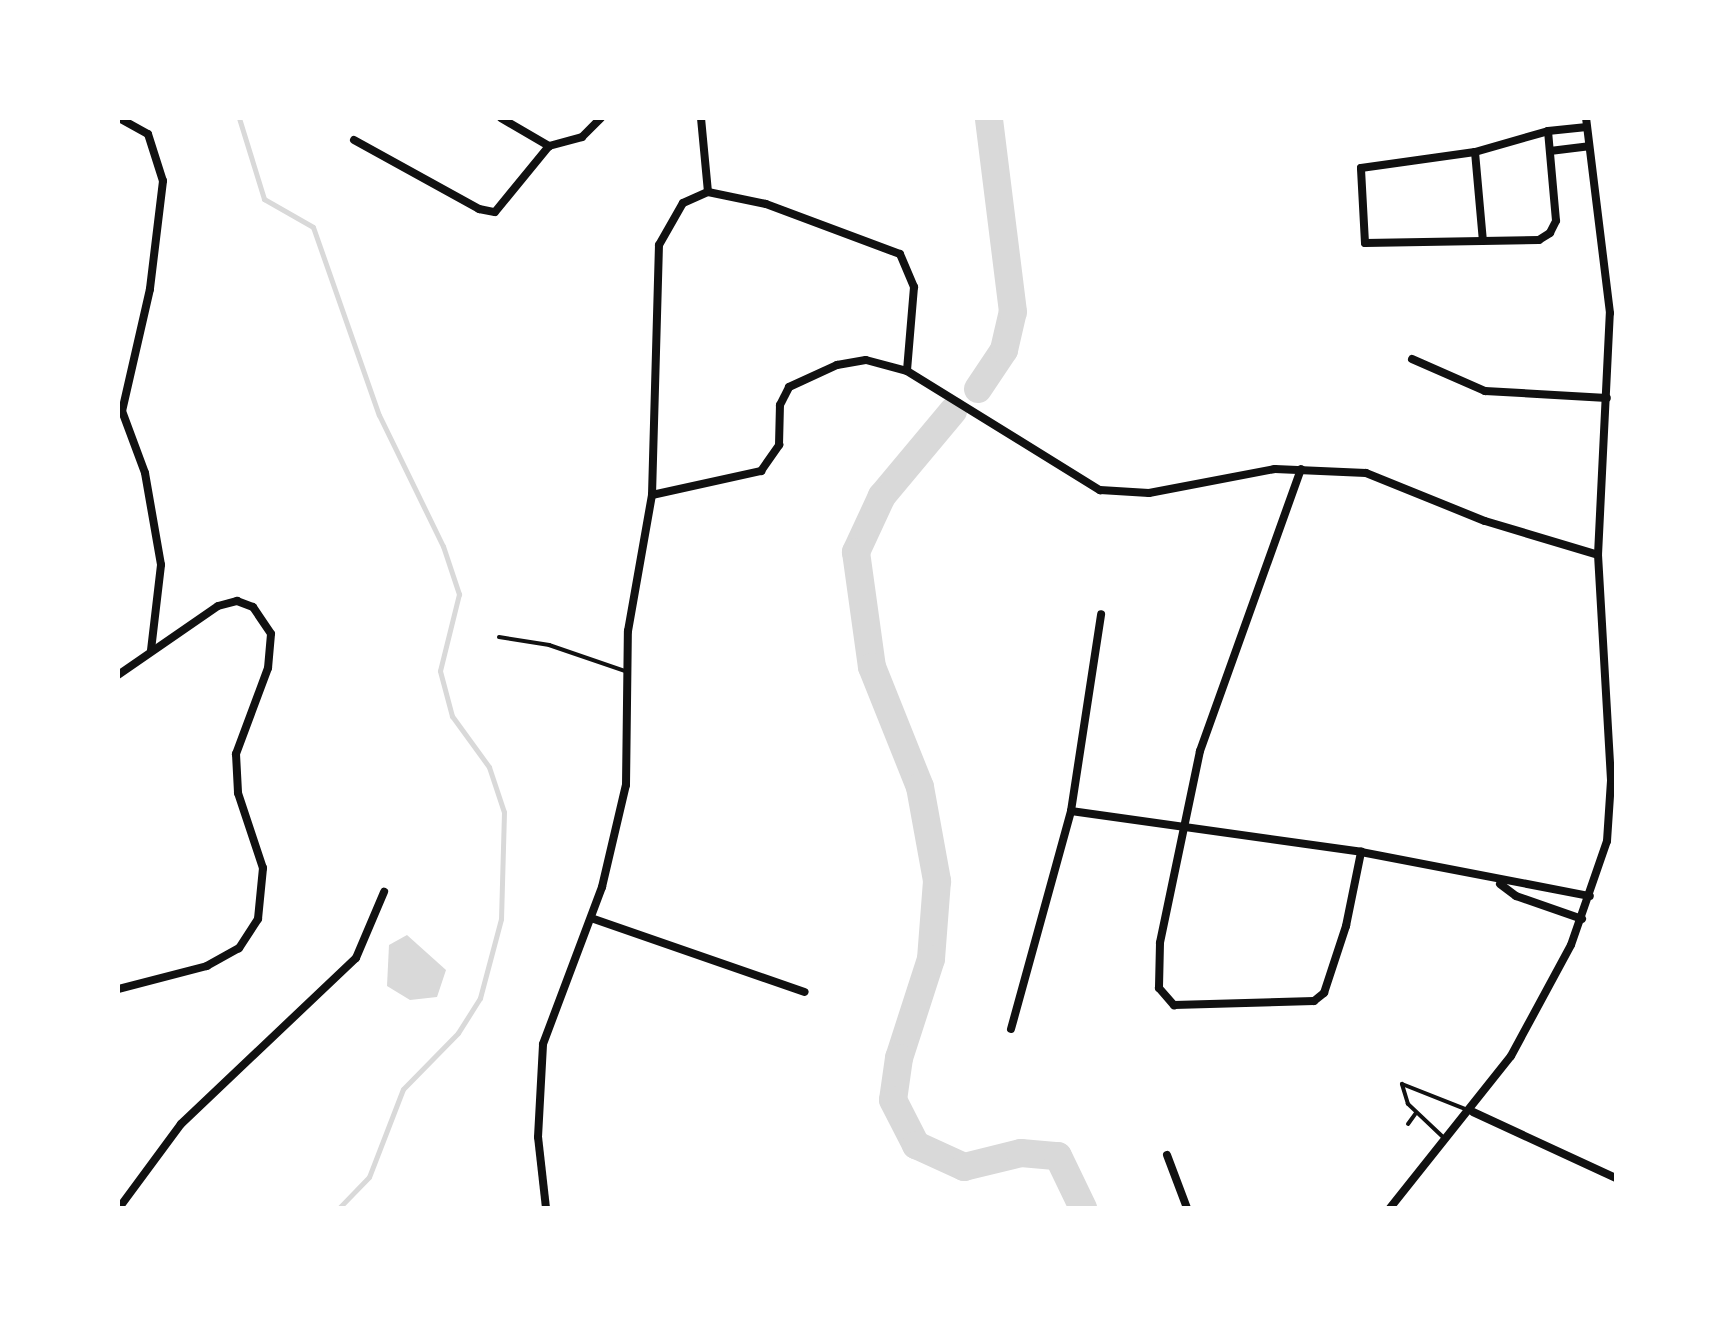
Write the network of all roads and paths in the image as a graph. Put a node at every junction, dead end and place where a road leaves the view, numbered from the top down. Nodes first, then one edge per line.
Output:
1 (119, 118) edge
2 (501, 118) edge
3 (601, 118) edge
4 (700, 118) edge
5 (1586, 122) edge
6 (1548, 131) junction
7 (354, 140) dead end
8 (550, 146) junction
9 (1588, 146) junction
10 (1550, 151) junction
11 (1475, 152) junction
12 (708, 192) junction
13 (1484, 241) junction
14 (1613, 313) edge
15 (1412, 359) dead end
16 (907, 371) junction
17 (1608, 398) junction
18 (120, 411) edge
19 (1302, 470) junction
20 (652, 495) junction
21 (1598, 554) junction
22 (1101, 614) dead end
23 (499, 636) dead end
24 (151, 650) junction
25 (628, 672) junction
26 (118, 675) edge
27 (1071, 811) junction
28 (1613, 818) edge
29 (1186, 832) junction
30 (1361, 852) junction
31 (1498, 882) junction
32 (384, 892) dead end
33 (1590, 896) junction
34 (590, 918) junction
35 (1582, 918) junction
36 (118, 989) edge
37 (805, 992) dead end
38 (1011, 1029) dead end
39 (1473, 1112) junction
40 (1416, 1113) junction
41 (1408, 1124) dead end
42 (1446, 1140) junction
43 (1167, 1155) dead end
44 (1616, 1178) edge
45 (119, 1208) edge
46 (546, 1208) edge
47 (1187, 1208) edge
48 (1390, 1208) edge

1 - 18 street
2 - 8 street
3 - 8 street
4 - 12 street
5 - 6 street
5 - 9 street
6 - 10 street
6 - 11 street
7 - 8 street
9 - 10 street
9 - 14 street
10 - 13 street
11 - 13 street
11 - 13 street
12 - 16 street
12 - 20 street
14 - 17 street
15 - 17 street
16 - 19 street
16 - 20 street
17 - 21 street
18 - 24 street
19 - 21 street
19 - 29 street
20 - 25 street
21 - 28 street
22 - 27 street
23 - 25 lane
24 - 26 street
24 - 36 street
25 - 34 street
27 - 29 street
27 - 38 street
28 - 33 street
29 - 30 street
29 - 30 street
30 - 31 street
31 - 33 street
31 - 35 street
32 - 45 street
33 - 35 street
34 - 37 street
34 - 46 street
35 - 39 street
39 - 40 lane
39 - 42 street
39 - 44 street
40 - 41 lane
40 - 42 lane
42 - 48 street
43 - 47 street

